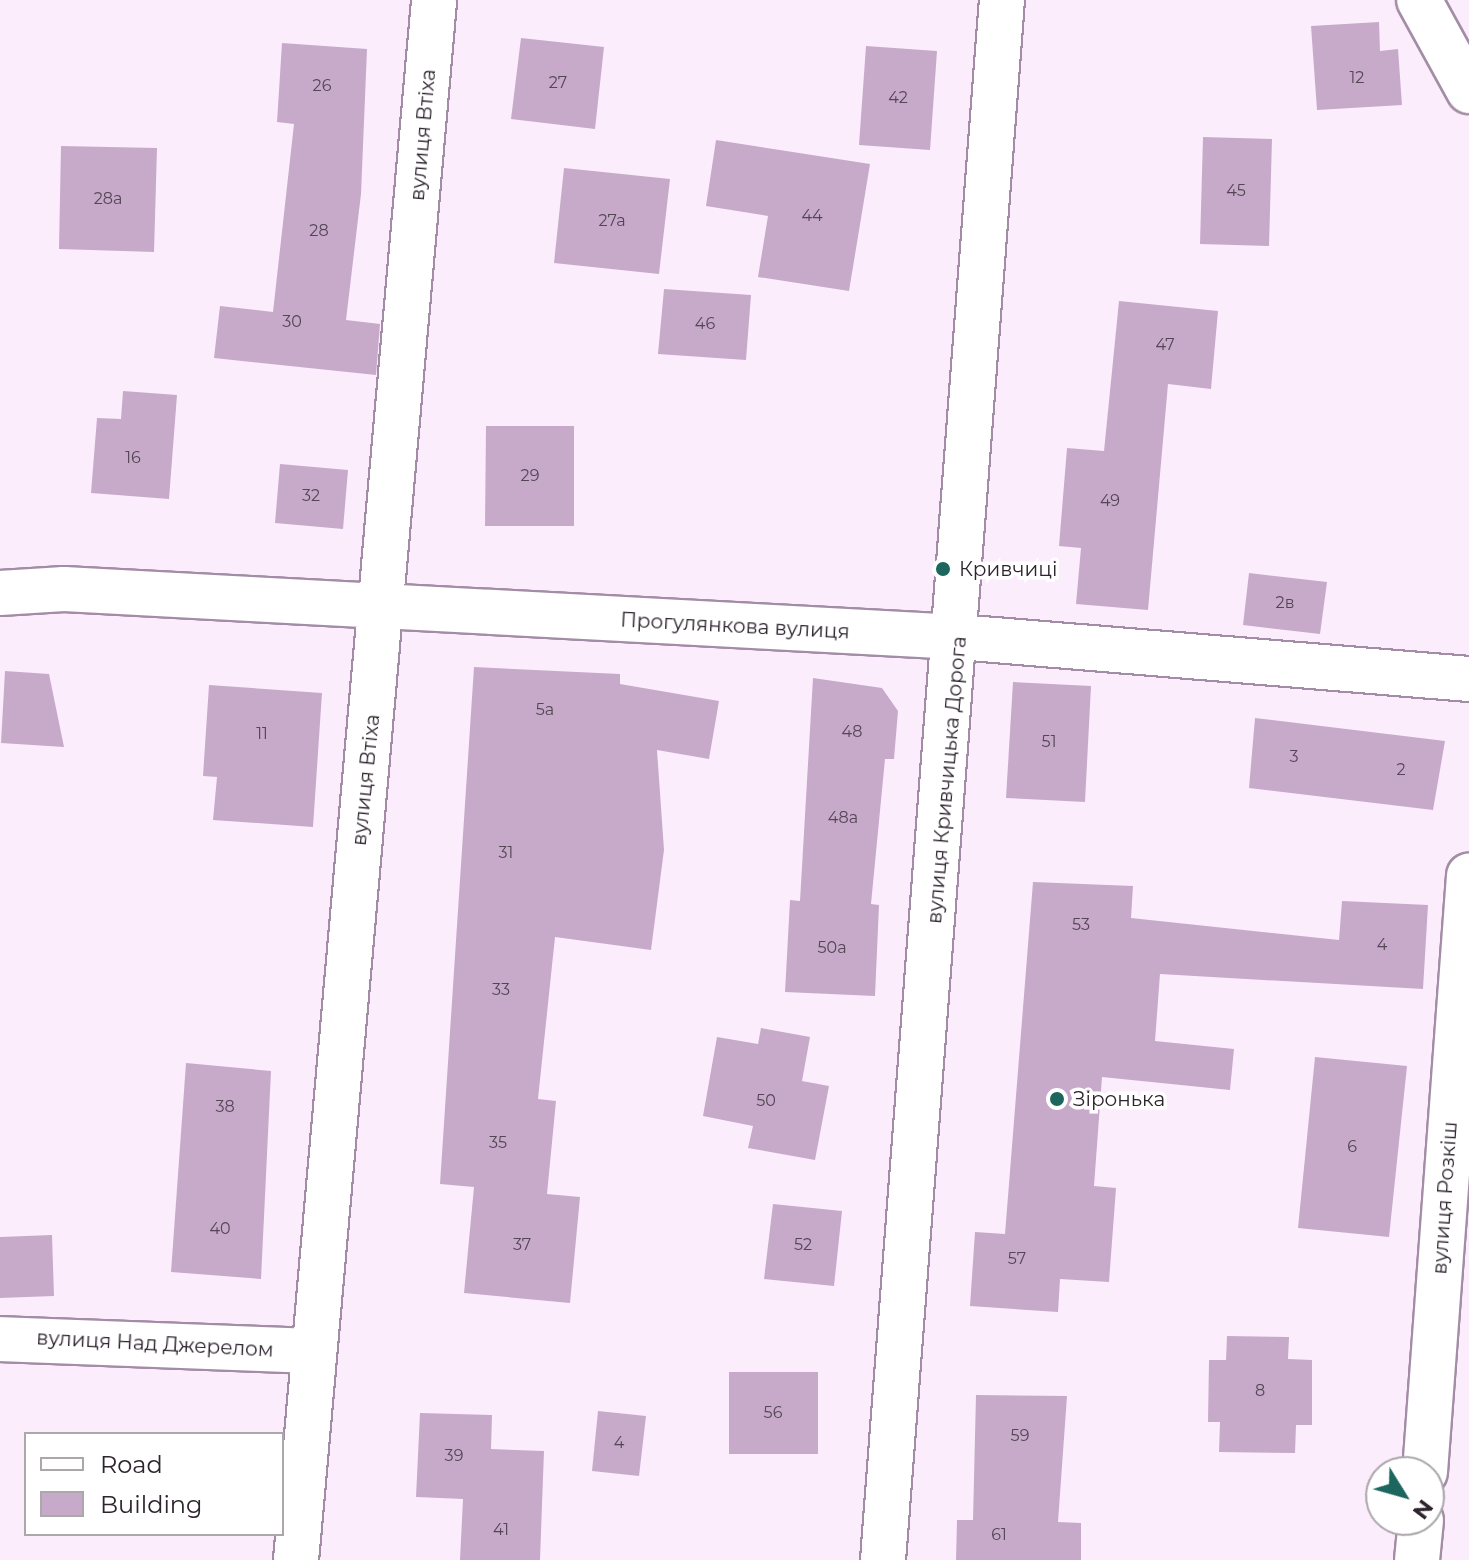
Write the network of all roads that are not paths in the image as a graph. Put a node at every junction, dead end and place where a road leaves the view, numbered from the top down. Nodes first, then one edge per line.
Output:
1 (434, 0) edge
2 (1002, 0) edge
3 (1419, 0) edge
4 (1469, 91) edge
5 (0, 593) edge
6 (383, 608) junction
7 (958, 637) junction
8 (1469, 679) edge
9 (1469, 876) edge
10 (0, 1339) edge
11 (311, 1351) junction
12 (1426, 1456) edge
13 (1419, 1536) edge
14 (296, 1560) edge
15 (883, 1560) edge
16 (1417, 1560) edge

1 - 6 street, вулиця Втіха
2 - 7 street, вулиця Кривчицька Дорога
3 - 4 street
5 - 6 street, Прогулянкова вулиця
6 - 7 street, Прогулянкова вулиця
6 - 11 street, вулиця Втіха
7 - 8 street, Прогулянкова вулиця
7 - 15 street, вулиця Кривчицька Дорога
9 - 12 street, вулиця Розкіш
10 - 11 street, вулиця Над Джерелом
11 - 14 street, вулиця Втіха
13 - 16 street

